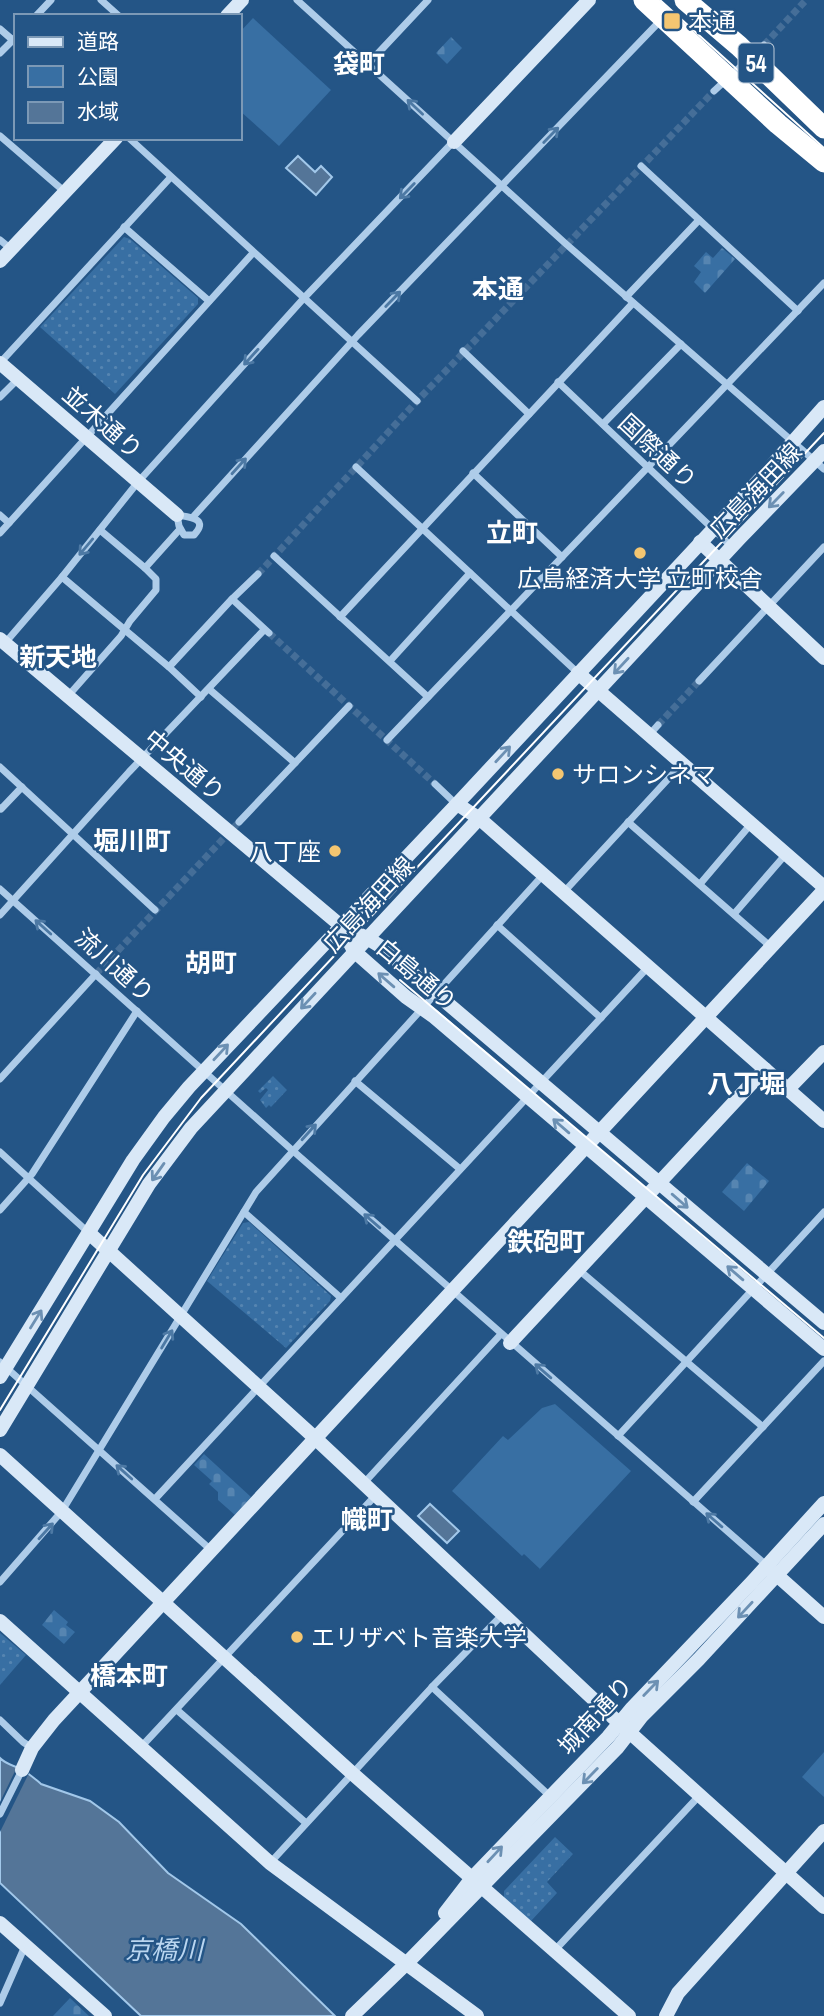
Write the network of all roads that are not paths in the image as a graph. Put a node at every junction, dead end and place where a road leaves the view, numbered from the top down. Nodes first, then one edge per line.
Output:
1 (51, 0) edge
2 (101, 0) edge
3 (242, 0) edge
4 (297, 0) edge
5 (428, 0) edge
6 (589, 0) edge
7 (644, 0) edge
8 (693, 2) edge
9 (38, 14) edge
10 (117, 14) edge
11 (229, 14) edge
12 (664, 17) junction
13 (14, 41) edge
14 (757, 51) junction
15 (0, 53) edge
16 (368, 64) junction
17 (720, 84) junction
18 (824, 128) edge
19 (0, 136) edge
20 (114, 140) edge
21 (131, 140) edge
22 (454, 142) junction
23 (824, 162) edge
24 (641, 166) dead end
25 (170, 178) junction
26 (502, 185) junction
27 (65, 192) junction
28 (699, 220) junction
29 (124, 228) junction
30 (6, 245) edge
31 (253, 253) junction
32 (0, 261) edge
33 (824, 283) edge
34 (626, 296) junction
35 (304, 298) junction
36 (209, 301) junction
37 (634, 303) junction
38 (798, 310) junction
39 (352, 342) junction
40 (681, 344) junction
41 (463, 351) dead end
42 (0, 363) edge
43 (18, 379) junction
44 (558, 382) junction
45 (727, 384) junction
46 (0, 397) edge
47 (416, 401) dead end
48 (824, 407) edge
49 (529, 414) junction
50 (603, 424) junction
51 (86, 438) junction
52 (793, 441) junction
53 (821, 460) edge
54 (356, 467) dead end
55 (648, 467) junction
56 (473, 473) junction
57 (138, 482) junction
58 (0, 515) edge
59 (193, 517) junction
60 (178, 522) junction
61 (9, 523) junction
62 (422, 528) junction
63 (713, 529) junction
64 (100, 530) junction
65 (0, 533) edge
66 (700, 542) junction
67 (732, 547) junction
68 (824, 547) edge
69 (274, 556) dead end
70 (562, 557) junction
71 (719, 560) junction
72 (145, 568) junction
73 (470, 573) junction
74 (258, 574) tunnel mouth
75 (62, 577) junction
76 (232, 599) junction
77 (769, 606) junction
78 (511, 611) junction
79 (341, 617) junction
80 (124, 630) junction
81 (2, 644) edge
82 (824, 658) edge
83 (390, 661) junction
84 (169, 667) junction
85 (578, 673) junction
86 (699, 681) tunnel mouth
87 (209, 689) junction
88 (599, 690) junction
89 (68, 696) junction
90 (201, 697) junction
91 (428, 697) junction
92 (349, 706) dead end
93 (387, 740) dead end
94 (142, 759) junction
95 (295, 763) junction
96 (683, 763) junction
97 (0, 768) edge
98 (435, 783) tunnel mouth
99 (22, 787) junction
100 (457, 804) junction
101 (0, 808) edge
102 (480, 819) junction
103 (239, 822) tunnel mouth
104 (628, 822) junction
105 (752, 824) junction
106 (72, 835) junction
107 (786, 854) junction
108 (543, 875) junction
109 (700, 884) junction
110 (824, 888) edge
111 (0, 889) edge
112 (563, 893) junction
113 (13, 901) junction
114 (155, 910) dead end
115 (734, 914) junction
116 (0, 915) edge
117 (340, 925) junction
118 (496, 925) junction
119 (367, 938) junction
120 (771, 947) junction
121 (354, 951) junction
122 (648, 967) junction
123 (96, 974) junction
124 (435, 994) junction
125 (422, 1008) junction
126 (137, 1011) junction
127 (601, 1018) junction
128 (707, 1018) junction
129 (824, 1052) edge
130 (765, 1069) junction
131 (203, 1071) junction
132 (0, 1079) edge
133 (355, 1081) junction
134 (540, 1083) junction
135 (788, 1089) junction
136 (225, 1090) junction
137 (527, 1096) junction
138 (824, 1121) edge
139 (600, 1133) junction
140 (586, 1147) junction
141 (292, 1150) junction
142 (0, 1153) edge
143 (460, 1169) junction
144 (29, 1178) junction
145 (658, 1183) junction
146 (646, 1197) junction
147 (0, 1210) edge
148 (244, 1212) junction
149 (824, 1212) edge
150 (89, 1233) junction
151 (394, 1240) junction
152 (109, 1252) junction
153 (578, 1270) junction
154 (766, 1276) junction
155 (755, 1289) junction
156 (453, 1292) junction
157 (341, 1298) junction
158 (181, 1317) junction
159 (824, 1323) edge
160 (506, 1338) junction
161 (824, 1349) edge
162 (824, 1361) edge
163 (688, 1362) junction
164 (2, 1369) edge
165 (28, 1387) junction
166 (259, 1387) junction
167 (763, 1427) junction
168 (0, 1430) edge
169 (618, 1436) junction
170 (316, 1438) junction
171 (99, 1450) junction
172 (0, 1455) edge
173 (364, 1483) junction
174 (376, 1495) junction
175 (155, 1499) junction
176 (693, 1502) junction
177 (824, 1503) edge
178 (62, 1511) junction
179 (824, 1524) edge
180 (211, 1550) junction
181 (771, 1570) junction
182 (0, 1582) edge
183 (162, 1603) junction
184 (503, 1614) junction
185 (824, 1617) edge
186 (0, 1622) edge
187 (224, 1658) junction
188 (432, 1687) junction
189 (80, 1691) junction
190 (177, 1710) junction
191 (0, 1720) edge
192 (625, 1728) junction
193 (141, 1746) junction
194 (32, 1748) junction
195 (22, 1770) joint
196 (353, 1774) junction
197 (699, 1796) junction
198 (555, 1801) junction
199 (0, 1814) edge
200 (306, 1824) junction
201 (824, 1831) edge
202 (270, 1863) junction
203 (785, 1873) junction
204 (477, 1882) junction
205 (824, 1907) edge
206 (0, 1923) edge
207 (26, 1946) junction
208 (555, 1950) junction
209 (406, 1964) junction
210 (0, 2003) edge
211 (105, 2016) edge
212 (352, 2016) edge
213 (477, 2016) edge
214 (629, 2016) edge
215 (666, 2016) edge

1 - 9 street
2 - 10 street
3 - 11 street
4 - 16 street
5 - 16 street
6 - 22 street
7 - 12 highway, 54
8 - 14 highway, 54
12 - 17 highway, 54
26 -> 12 street
13 - 15 street
14 - 17 street
14 - 18 highway, 54
22 -> 16 street
17 - 23 highway, 54
19 - 27 street
20 - 27 street
21 - 25 street
22 - 26 street
22 -> 35 street
24 - 28 street
25 - 29 street
25 - 31 street
26 - 34 street
39 -> 26 street
27 - 30 street
28 - 34 street
28 - 38 street
29 - 36 street
29 - 42 street
30 - 32 street
31 - 35 street
31 - 36 street
33 - 38 street
34 - 37 street
35 - 39 street
35 -> 57 street
36 - 51 street
37 - 40 street
37 - 44 street
38 - 45 street
39 - 47 street
59 -> 39 street
40 - 45 street
40 - 50 street
41 - 49 street
42 - 43 street, 並木通り
43 - 46 street
43 - 51 street, 並木通り
44 - 49 street
44 - 50 street, 国際通り
45 - 52 street
45 - 55 street
48 - 52 street, 広島海田線
49 - 56 street
50 - 55 street, 国際通り
51 - 57 street, 並木通り
51 - 61 street
52 - 53 street
52 - 63 street, 広島海田線
53 -> 67 street, 広島海田線
54 - 62 street
55 - 63 street, 国際通り
55 - 70 street
56 - 62 street
56 - 70 street
57 - 60 street, 並木通り
57 - 64 street
58 - 61 street
59 - 60 street
59 - 60 street
60 - 72 street
61 - 65 street
62 - 73 street
62 - 79 street
63 - 66 street, 広島海田線
63 - 67 street, 国際通り
64 - 72 street
64 -> 75 street
66 - 71 street
66 - 85 street, 広島海田線
67 - 71 street, 広島海田線
68 - 77 street
69 - 79 street
70 - 78 street
71 - 77 street
71 -> 88 street, 広島海田線
72 - 80 street
73 - 78 street
73 - 83 street
74 - 76 street
75 - 80 street
75 - 81 street
76 - 84 street
76 - 87 street
77 - 82 street
77 - 86 street
78 - 85 street
78 - 91 street
79 - 83 street
80 - 84 street
80 - 89 street
81 - 89 street, 中央通り
83 - 91 street
84 - 90 street
85 - 88 street
100 -> 85 street, 広島海田線
87 - 90 street
87 - 95 street
88 - 96 street
88 - 102 street, 広島海田線
89 - 94 street, 中央通り
90 - 94 street
91 - 93 street
92 - 95 street
94 - 106 street
94 - 117 street, 中央通り
95 - 103 street
96 - 104 street
96 - 105 street
97 - 99 street
98 - 100 street
99 - 101 street
99 - 106 street
100 - 102 street
100 - 117 street, 広島海田線
102 - 108 street
102 - 119 street, 広島海田線
104 - 109 street
104 - 112 street
105 - 107 street
105 - 109 street
106 - 113 street
106 - 114 street
107 - 110 street
107 - 115 street
108 - 112 street
108 - 118 street
109 - 115 street
110 - 120 street
111 - 113 street, 流川通り
112 - 122 street
113 - 116 street
123 -> 113 street, 流川通り
115 - 120 street
117 - 119 street, 白島通り
117 - 121 street, 白島通り
131 -> 117 street, 広島海田線
118 - 124 street
118 - 127 street
119 - 121 street, 広島海田線
119 - 124 street, 白島通り
120 - 128 street
125 -> 121 street, 白島通り
121 -> 136 street, 広島海田線
122 - 127 street
122 - 128 street
123 - 126 street, 流川通り
123 - 132 street
124 - 125 street
124 - 134 street, 白島通り
125 - 133 street
125 - 137 street, 白島通り
126 - 131 street, 流川通り
126 - 144 street
127 - 134 street
128 - 130 street
128 - 139 street
129 - 135 street
130 - 135 street
130 - 145 street
131 - 136 street, 流川通り
131 - 150 street, 広島海田線
141 -> 133 street
133 - 143 street
134 - 137 street
134 - 139 street, 白島通り
135 - 138 street
136 - 141 street, 流川通り
136 -> 152 street, 広島海田線
140 -> 137 street, 白島通り
137 - 143 street
139 - 140 street
139 - 145 street, 白島通り
140 - 146 street, 白島通り
140 - 156 street
141 - 148 street
151 -> 141 street, 流川通り
142 - 144 street
143 - 151 street
144 - 147 street
144 - 150 street
145 - 146 street
145 -> 154 street, 白島通り
146 - 153 street
155 -> 146 street, 白島通り
148 - 157 street
148 - 158 street
149 - 154 street
150 - 152 street
164 -> 150 street, 広島海田線
151 - 156 street, 流川通り
151 - 157 street
152 - 158 street
152 - 165 street, 広島海田線
153 - 160 street
153 - 163 street
154 - 155 street
154 - 159 street, 白島通り
155 - 161 street, 白島通り
155 - 163 street
156 - 160 street, 流川通り
156 - 170 street
157 - 166 street
158 - 166 street
171 -> 158 street
169 -> 160 street, 流川通り
160 - 173 street
162 - 167 street
163 - 167 street
163 - 169 street
164 - 165 street
165 - 168 street, 広島海田線
165 - 171 street
166 - 170 street
166 - 175 street
167 - 176 street
169 - 176 street, 流川通り
170 - 173 street
170 - 180 street
175 -> 171 street
171 - 178 street
172 - 178 street
173 - 174 street
174 - 184 street
174 - 187 street
175 - 180 street
181 -> 176 street, 流川通り
177 - 181 street, 城南通り
182 -> 178 street
178 - 183 street
179 - 181 street, 城南通り
180 - 183 street
181 - 185 street
181 - 192 street, 城南通り
183 - 187 street
183 - 189 street
184 - 188 street
184 - 192 street
186 - 189 street
187 - 190 street
187 - 196 street
188 - 196 street
188 - 198 street
189 - 193 street
189 - 194 street
190 - 193 street
190 - 200 street
191 - 194 street
192 - 197 street
192 - 198 street, 城南通り
193 - 202 street
194 - 195 street
195 - 199 street
196 - 200 street
196 - 204 street
197 - 203 street
197 - 208 street
198 - 204 street, 城南通り
200 - 202 street
201 - 203 street
202 - 209 street
203 - 205 street
203 - 215 street
204 - 208 street
204 - 209 street, 城南通り
206 - 207 street
207 - 210 street
207 - 211 street
208 - 214 street
209 - 212 street, 城南通り
209 - 213 street

